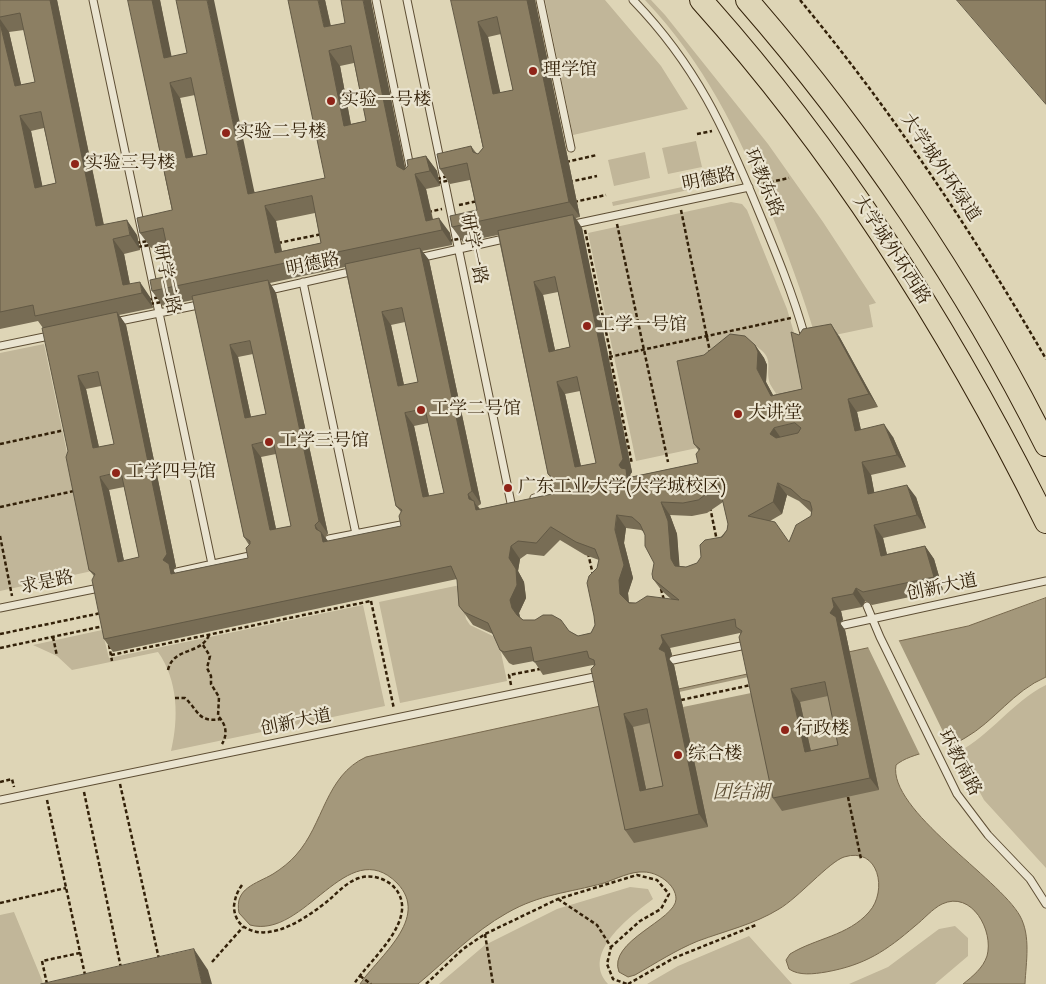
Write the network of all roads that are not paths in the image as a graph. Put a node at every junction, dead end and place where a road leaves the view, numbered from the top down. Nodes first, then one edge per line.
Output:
1 (93, 0) edge
2 (376, 0) edge
3 (407, 0) edge
4 (540, 0) edge
5 (633, 0) edge
6 (701, 0) edge
7 (747, 0) edge
8 (571, 148) dead end
9 (411, 170) edge
10 (749, 186) junction
11 (562, 227) edge
12 (516, 237) edge
13 (457, 249) junction
14 (410, 260) edge
15 (365, 269) edge
16 (302, 282) junction
17 (254, 293) edge
18 (208, 303) edge
19 (158, 314) junction
20 (108, 324) edge
21 (63, 333) edge
22 (45, 337) junction
23 (807, 343) edge
24 (0, 346) edge
25 (47, 346) edge
26 (1046, 445) edge
27 (558, 492) edge
28 (530, 499) edge
29 (520, 501) edge
30 (511, 503) junction
31 (502, 505) edge
32 (1045, 509) edge
33 (406, 524) edge
34 (356, 534) junction
35 (329, 539) edge
36 (254, 555) edge
37 (212, 564) junction
38 (177, 572) edge
39 (1046, 581) edge
40 (99, 588) edge
41 (867, 606) dead end
42 (0, 608) edge
43 (872, 619) junction
44 (844, 625) dead end
45 (746, 645) edge
46 (673, 660) dead end
47 (599, 676) edge
48 (0, 800) edge
49 (1046, 904) edge

1 - 19 lane, 研学二路
2 - 9 lane
3 - 13 lane, 研学一路
4 - 8 lane
5 - 10 lane, 环教东路
6 - 32 main road, 大学城外环西路
7 - 26 main road, 大学城外环西路
10 - 11 lane, 明德路
10 - 23 lane, 环教东路
12 - 13 lane
13 - 14 lane
13 - 30 lane, 研学一路
15 - 16 lane, 明德路
16 - 17 lane, 明德路
16 - 34 lane
18 - 19 lane
19 - 20 lane
19 - 37 lane, 研学二路
21 - 22 lane
22 - 24 lane
22 - 25 lane
27 - 28 lane
29 - 30 lane
30 - 31 lane
33 - 34 lane
34 - 35 lane
36 - 37 lane
37 - 38 lane
39 - 43 lane, 创新大道
40 - 42 lane, 求是路
41 - 43 lane
43 - 44 lane, 创新大道
43 - 49 lane, 环教南路
45 - 46 lane
47 - 48 lane, 创新大道

